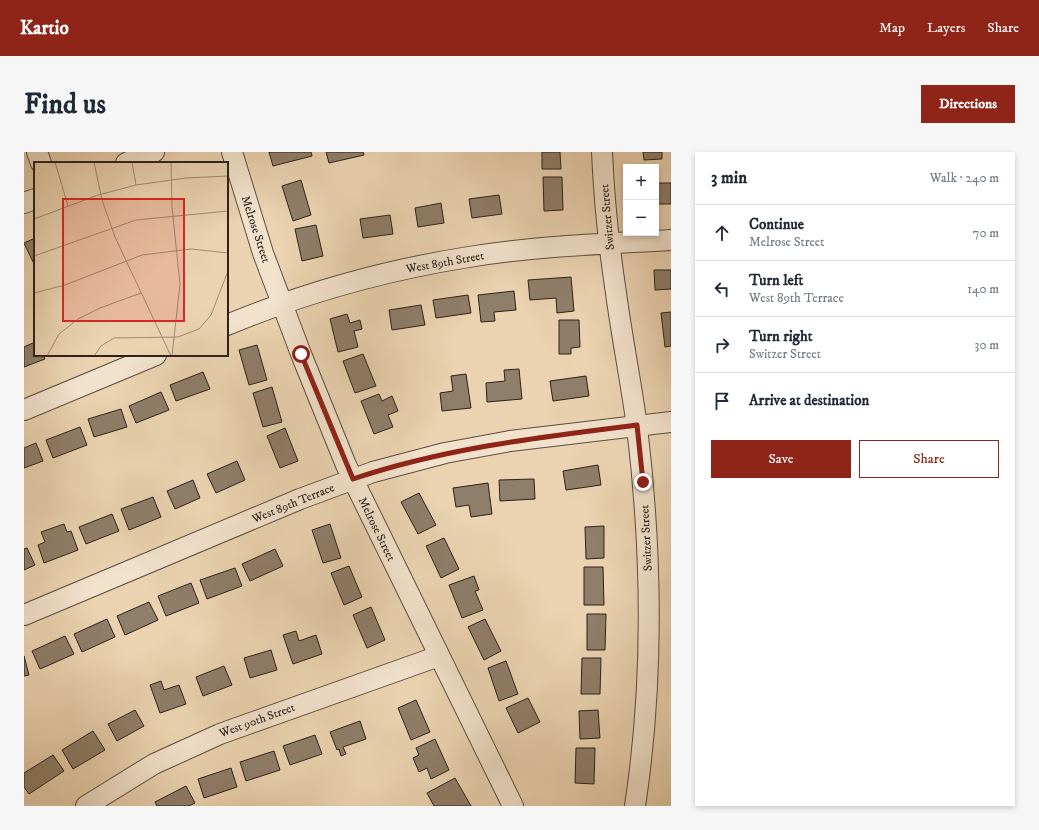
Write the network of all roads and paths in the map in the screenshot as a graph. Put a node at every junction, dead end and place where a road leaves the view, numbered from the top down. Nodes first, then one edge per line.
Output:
1 (37, 152) edge
2 (154, 152) edge
3 (232, 152) edge
4 (602, 152) edge
5 (41, 162) edge
6 (129, 162) edge
7 (34, 199) edge
8 (24, 204) edge
9 (671, 240) edge
10 (610, 244) junction
11 (282, 304) junction
12 (228, 325) edge
13 (154, 356) edge
14 (24, 410) edge
15 (671, 422) edge
16 (637, 425) junction
17 (353, 479) junction
18 (24, 615) edge
19 (438, 656) junction
20 (86, 806) edge
21 (513, 806) edge
22 (635, 806) edge

1 - 5 street
2 - 6 street
3 - 11 street, Melrose Street
4 - 10 street, Switzer Street
7 - 8 street
9 - 10 street, West 89th Street
10 - 11 street, West 89th Street
10 - 16 street, Switzer Street
11 - 12 street, West 89th Street
11 - 17 street, Melrose Street
13 - 14 street
15 - 16 street, West 89th Terrace
16 - 17 street, West 89th Terrace
16 - 22 street, Switzer Street
17 - 18 street, West 89th Terrace
17 - 19 street, Melrose Street
19 - 20 street, West 90th Street
19 - 21 street, Melrose Street

